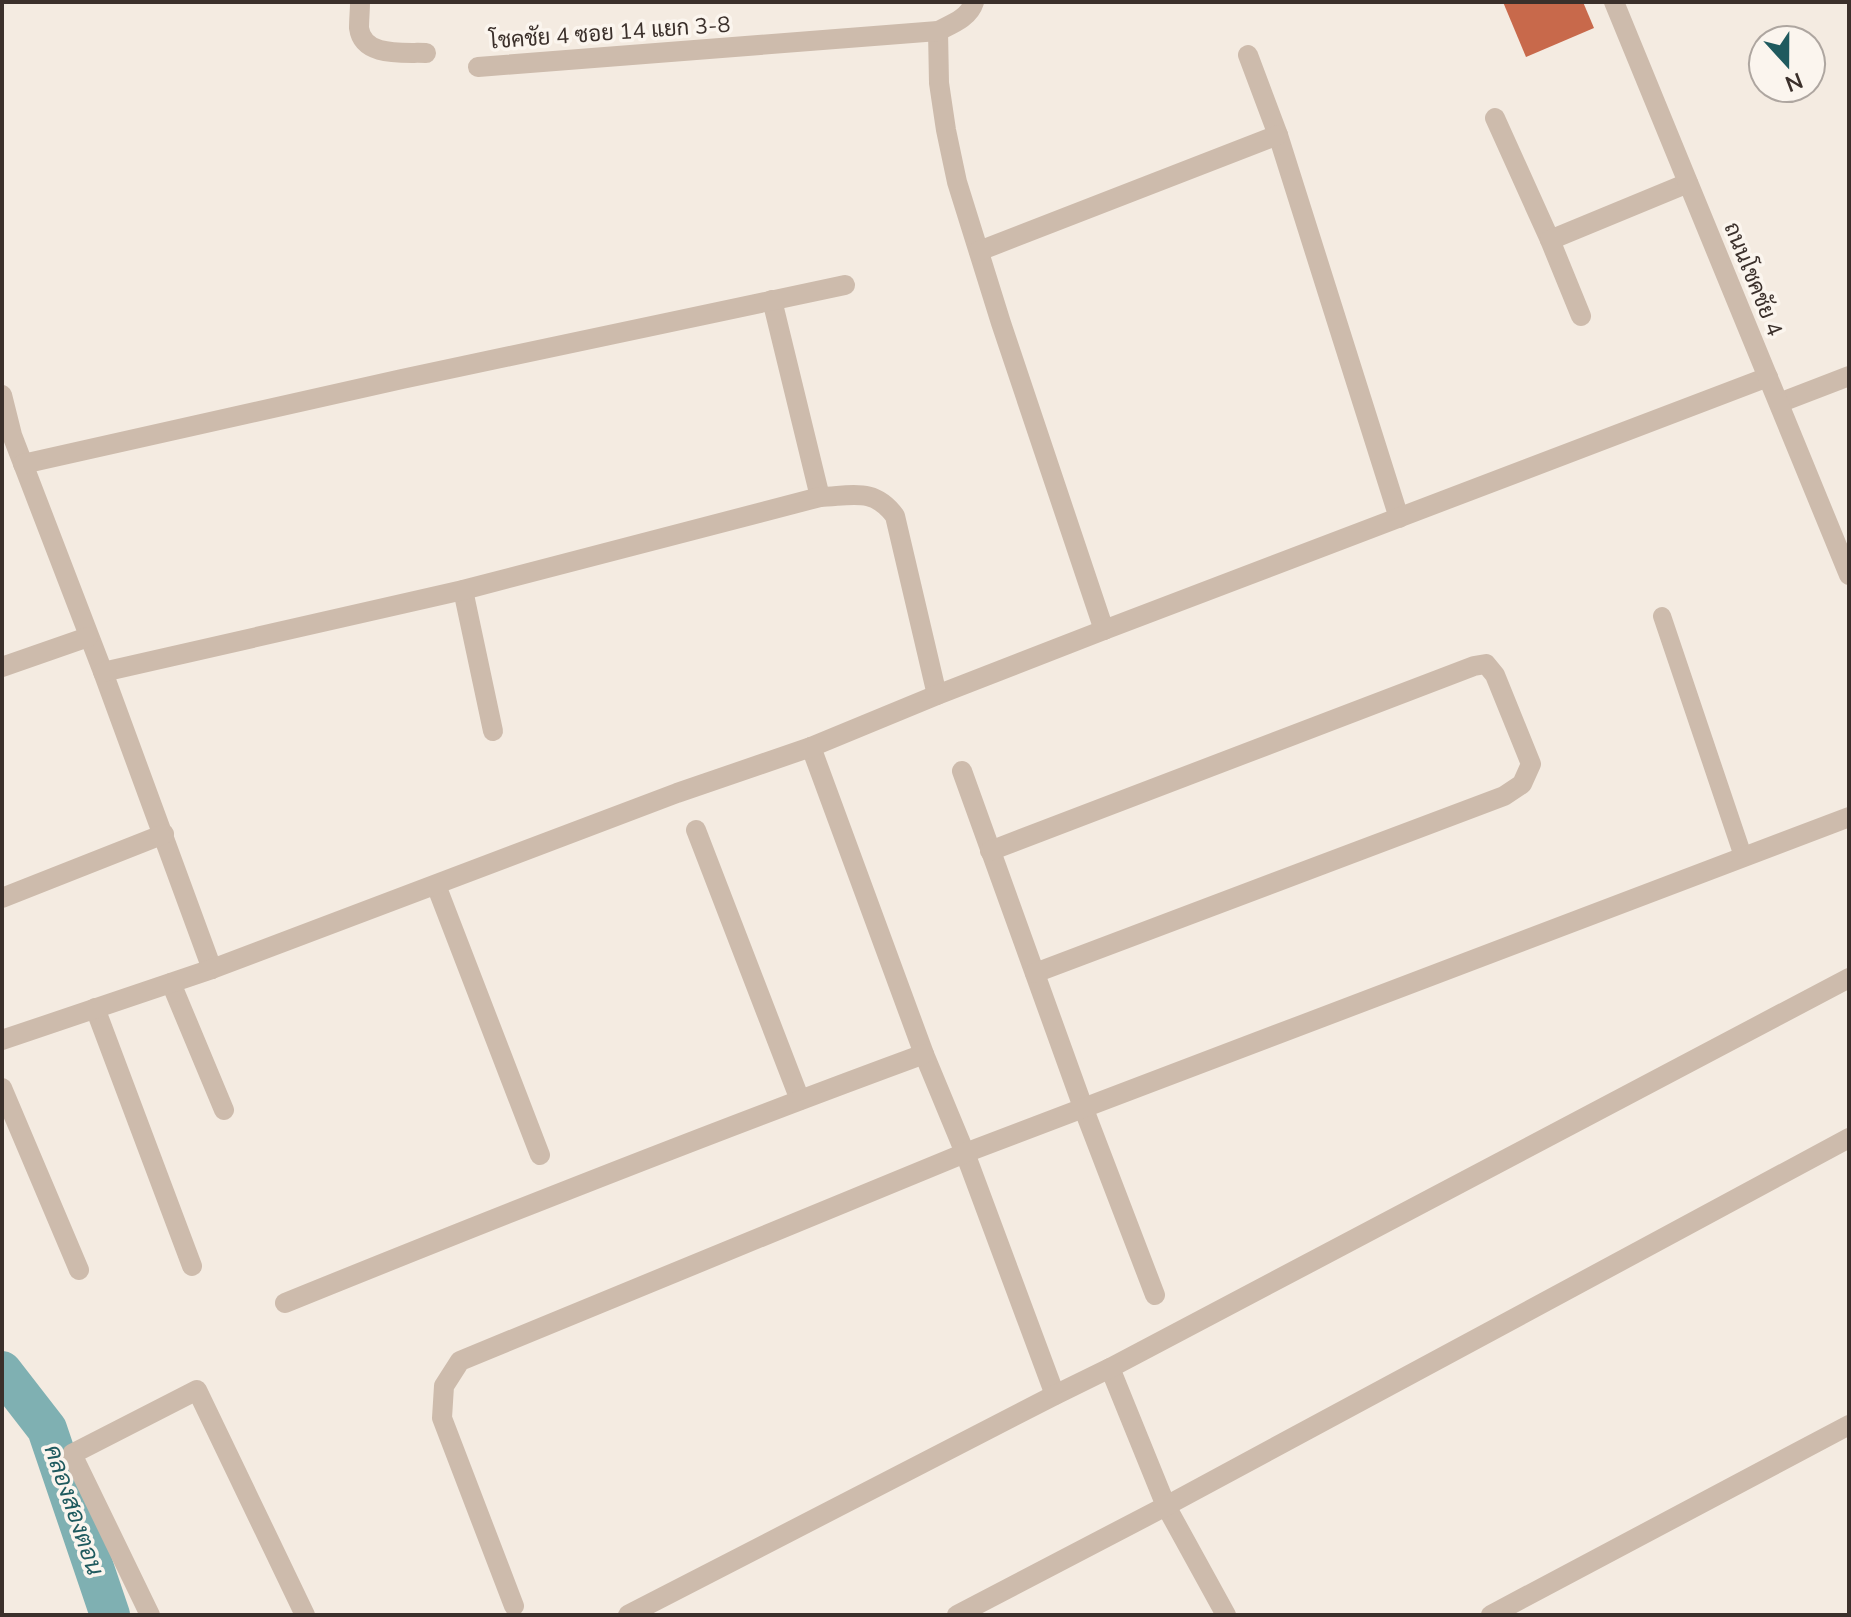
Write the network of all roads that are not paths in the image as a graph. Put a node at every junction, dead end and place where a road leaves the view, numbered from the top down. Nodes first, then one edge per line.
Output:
1 (360, 2) edge
2 (974, 2) edge
3 (1614, 2) edge
4 (938, 31) junction
5 (426, 53) dead end
6 (1248, 55) dead end
7 (478, 67) dead end
8 (1495, 118) dead end
9 (1278, 135) junction
10 (1688, 183) junction
11 (1550, 240) junction
12 (979, 251) junction
13 (845, 285) dead end
14 (772, 300) junction
15 (1581, 316) dead end
16 (1849, 376) edge
17 (1768, 377) junction
18 (2, 395) edge
19 (1779, 403) junction
20 (7, 437) edge
21 (23, 464) junction
22 (820, 497) junction
23 (1399, 518) junction
24 (1845, 552) edge
25 (1849, 575) edge
26 (463, 590) junction
27 (1662, 616) dead end
28 (1104, 630) junction
29 (88, 637) junction
30 (2, 667) edge
31 (103, 672) junction
32 (937, 695) junction
33 (493, 731) dead end
34 (811, 747) junction
35 (962, 771) dead end
36 (1849, 817) edge
37 (696, 830) dead end
38 (164, 834) junction
39 (990, 851) junction
40 (1743, 856) junction
41 (436, 885) junction
42 (2, 898) edge
43 (212, 969) junction
44 (1035, 973) junction
45 (1849, 978) edge
46 (171, 983) junction
47 (95, 1008) junction
48 (2, 1040) edge
49 (924, 1054) junction
50 (2, 1088) edge
51 (800, 1100) junction
52 (1083, 1107) junction
53 (224, 1110) dead end
54 (1849, 1138) edge
55 (965, 1153) junction
56 (540, 1155) dead end
57 (192, 1266) dead end
58 (79, 1270) dead end
59 (1155, 1295) dead end
60 (285, 1303) dead end
61 (1110, 1368) junction
62 (1055, 1395) junction
63 (1849, 1425) edge
64 (1166, 1506) junction
65 (514, 1606) dead end
66 (150, 1615) edge
67 (305, 1615) edge
68 (628, 1615) edge
69 (957, 1615) edge
70 (1226, 1615) edge
71 (1491, 1615) edge

1 - 5 street
2 - 4 street, โชคชัย 4 ซอย 14 แยก 3-8
3 - 10 street, ถนนโชคชัย 4
4 - 7 street, โชคชัย 4 ซอย 14 แยก 3-8
4 - 12 street
6 - 9 street
8 - 11 street
9 - 12 street
9 - 23 street
10 - 11 street
10 - 17 street, ถนนโชคชัย 4
11 - 15 street
12 - 28 street
13 - 14 street
14 - 21 street
14 - 22 street
16 - 19 street
17 - 19 street, ถนนโชคชัย 4
17 - 23 street
18 - 20 street
19 - 24 street, ถนนโชคชัย 4
20 - 21 street
21 - 29 street
22 - 26 street
22 - 32 street
23 - 28 street
24 - 25 street, ถนนโชคชัย 4
26 - 31 street
26 - 33 street
27 - 40 lane
28 - 32 street
29 - 30 street
29 - 31 street
31 - 38 street
32 - 34 street
34 - 41 street
34 - 49 street
35 - 39 street
36 - 40 street
37 - 51 street
38 - 42 street
38 - 43 street
39 - 44 street
39 - 44 street
40 - 52 street
41 - 43 street
41 - 56 street
43 - 46 street
44 - 52 street
45 - 61 street
46 - 47 street
46 - 53 street
47 - 48 street
47 - 57 street
49 - 51 street
49 - 55 street
50 - 58 street
51 - 60 street
52 - 55 street
52 - 59 street
54 - 64 street
55 - 62 street
55 - 65 street
61 - 62 street
61 - 64 street
62 - 68 street
63 - 71 street
64 - 69 street
64 - 70 street
66 - 67 street

